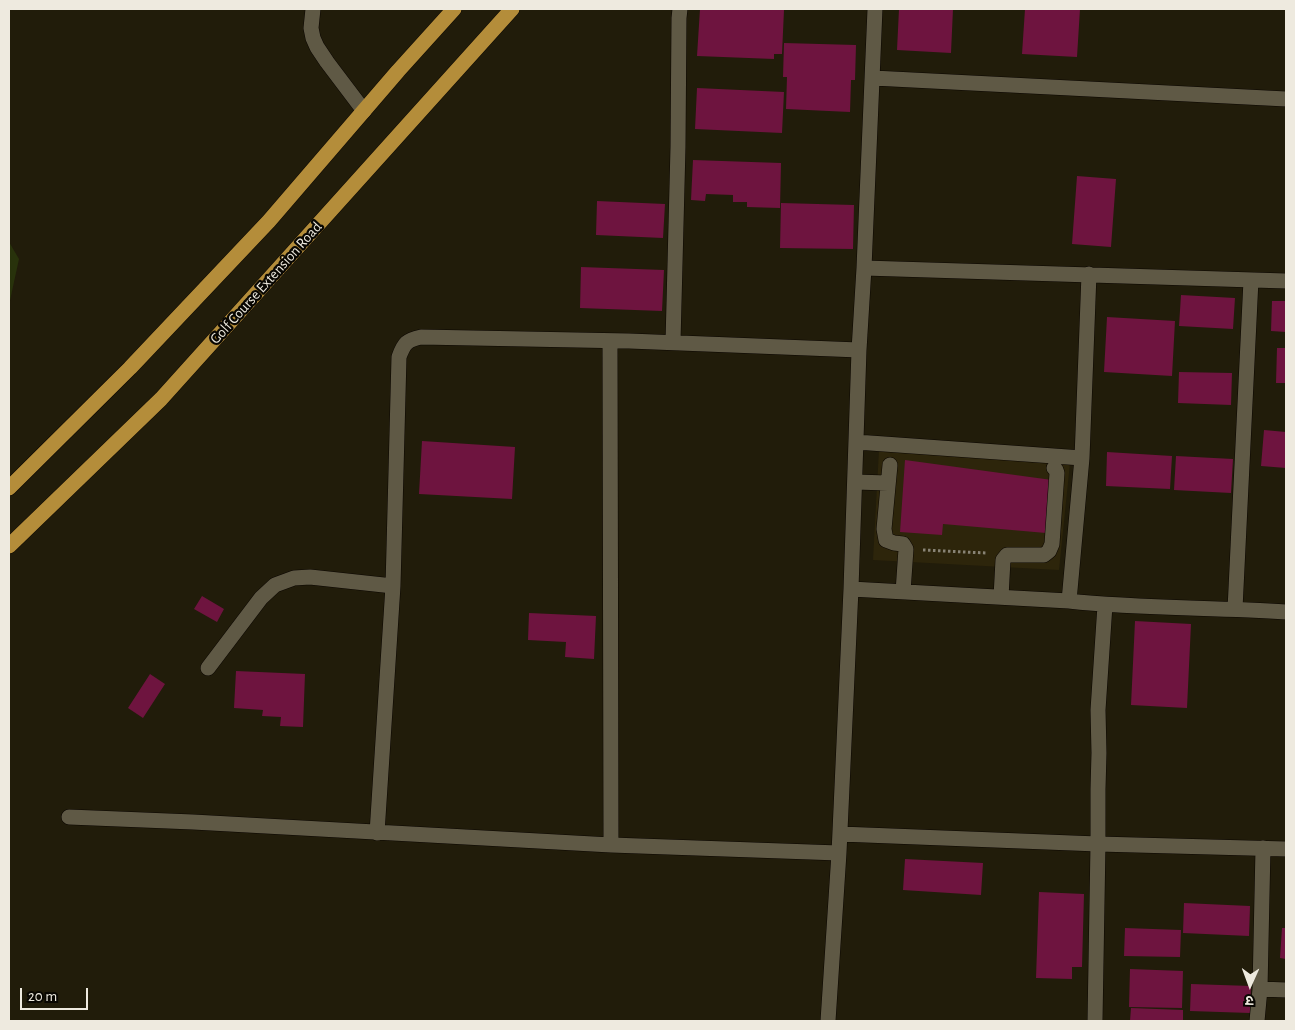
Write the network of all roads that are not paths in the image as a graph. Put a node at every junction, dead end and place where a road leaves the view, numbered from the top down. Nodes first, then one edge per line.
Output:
1 (313, 9) edge
2 (454, 9) edge
3 (512, 9) edge
4 (680, 9) edge
5 (875, 9) edge
6 (872, 78) junction
7 (1286, 99) edge
8 (364, 111) junction
9 (864, 268) junction
10 (1089, 274) junction
11 (1251, 280) junction
12 (1286, 281) edge
13 (610, 341) junction
14 (673, 342) junction
15 (859, 350) junction
16 (856, 442) junction
17 (1082, 458) junction
18 (890, 465) dead end
19 (1080, 477) junction
20 (855, 482) junction
21 (888, 483) junction
22 (9, 488) edge
23 (9, 546) edge
24 (393, 586) junction
25 (851, 589) junction
26 (903, 592) junction
27 (1001, 597) junction
28 (1070, 601) junction
29 (1105, 605) junction
30 (1235, 609) junction
31 (1286, 612) edge
32 (208, 668) dead end
33 (69, 817) dead end
34 (377, 833) junction
35 (840, 834) junction
36 (1098, 844) junction
37 (611, 845) junction
38 (1263, 848) junction
39 (1286, 849) edge
40 (838, 853) junction
41 (1260, 989) junction
42 (1286, 990) edge
43 (828, 1021) edge
44 (1095, 1021) edge
45 (1257, 1021) edge

1 - 8 street
2 - 8 main road
3 - 23 main road, Golf Course Extension Road
4 - 14 street
5 - 6 street
6 - 7 street
6 - 9 street
8 - 22 main road
9 - 10 street
9 - 15 street
10 - 11 street
10 - 17 street
11 - 12 street
11 - 30 street
13 - 14 street
13 - 24 street
13 - 37 street
14 - 15 street
15 - 16 street
16 - 17 street
16 - 20 street
17 - 19 street
18 - 21 street
19 - 27 street
19 - 28 street
20 - 21 street
20 - 25 street
21 - 26 street
24 - 32 street
24 - 34 street
25 - 26 street
25 - 35 street
26 - 27 street
27 - 28 street
28 - 29 street
29 - 30 street
29 - 36 street
30 - 31 street
33 - 34 street
34 - 37 street
35 - 36 street
35 - 40 street
36 - 38 street
36 - 44 street
37 - 40 street
38 - 39 street
38 - 41 street
40 - 43 street
41 - 42 street
41 - 45 street

